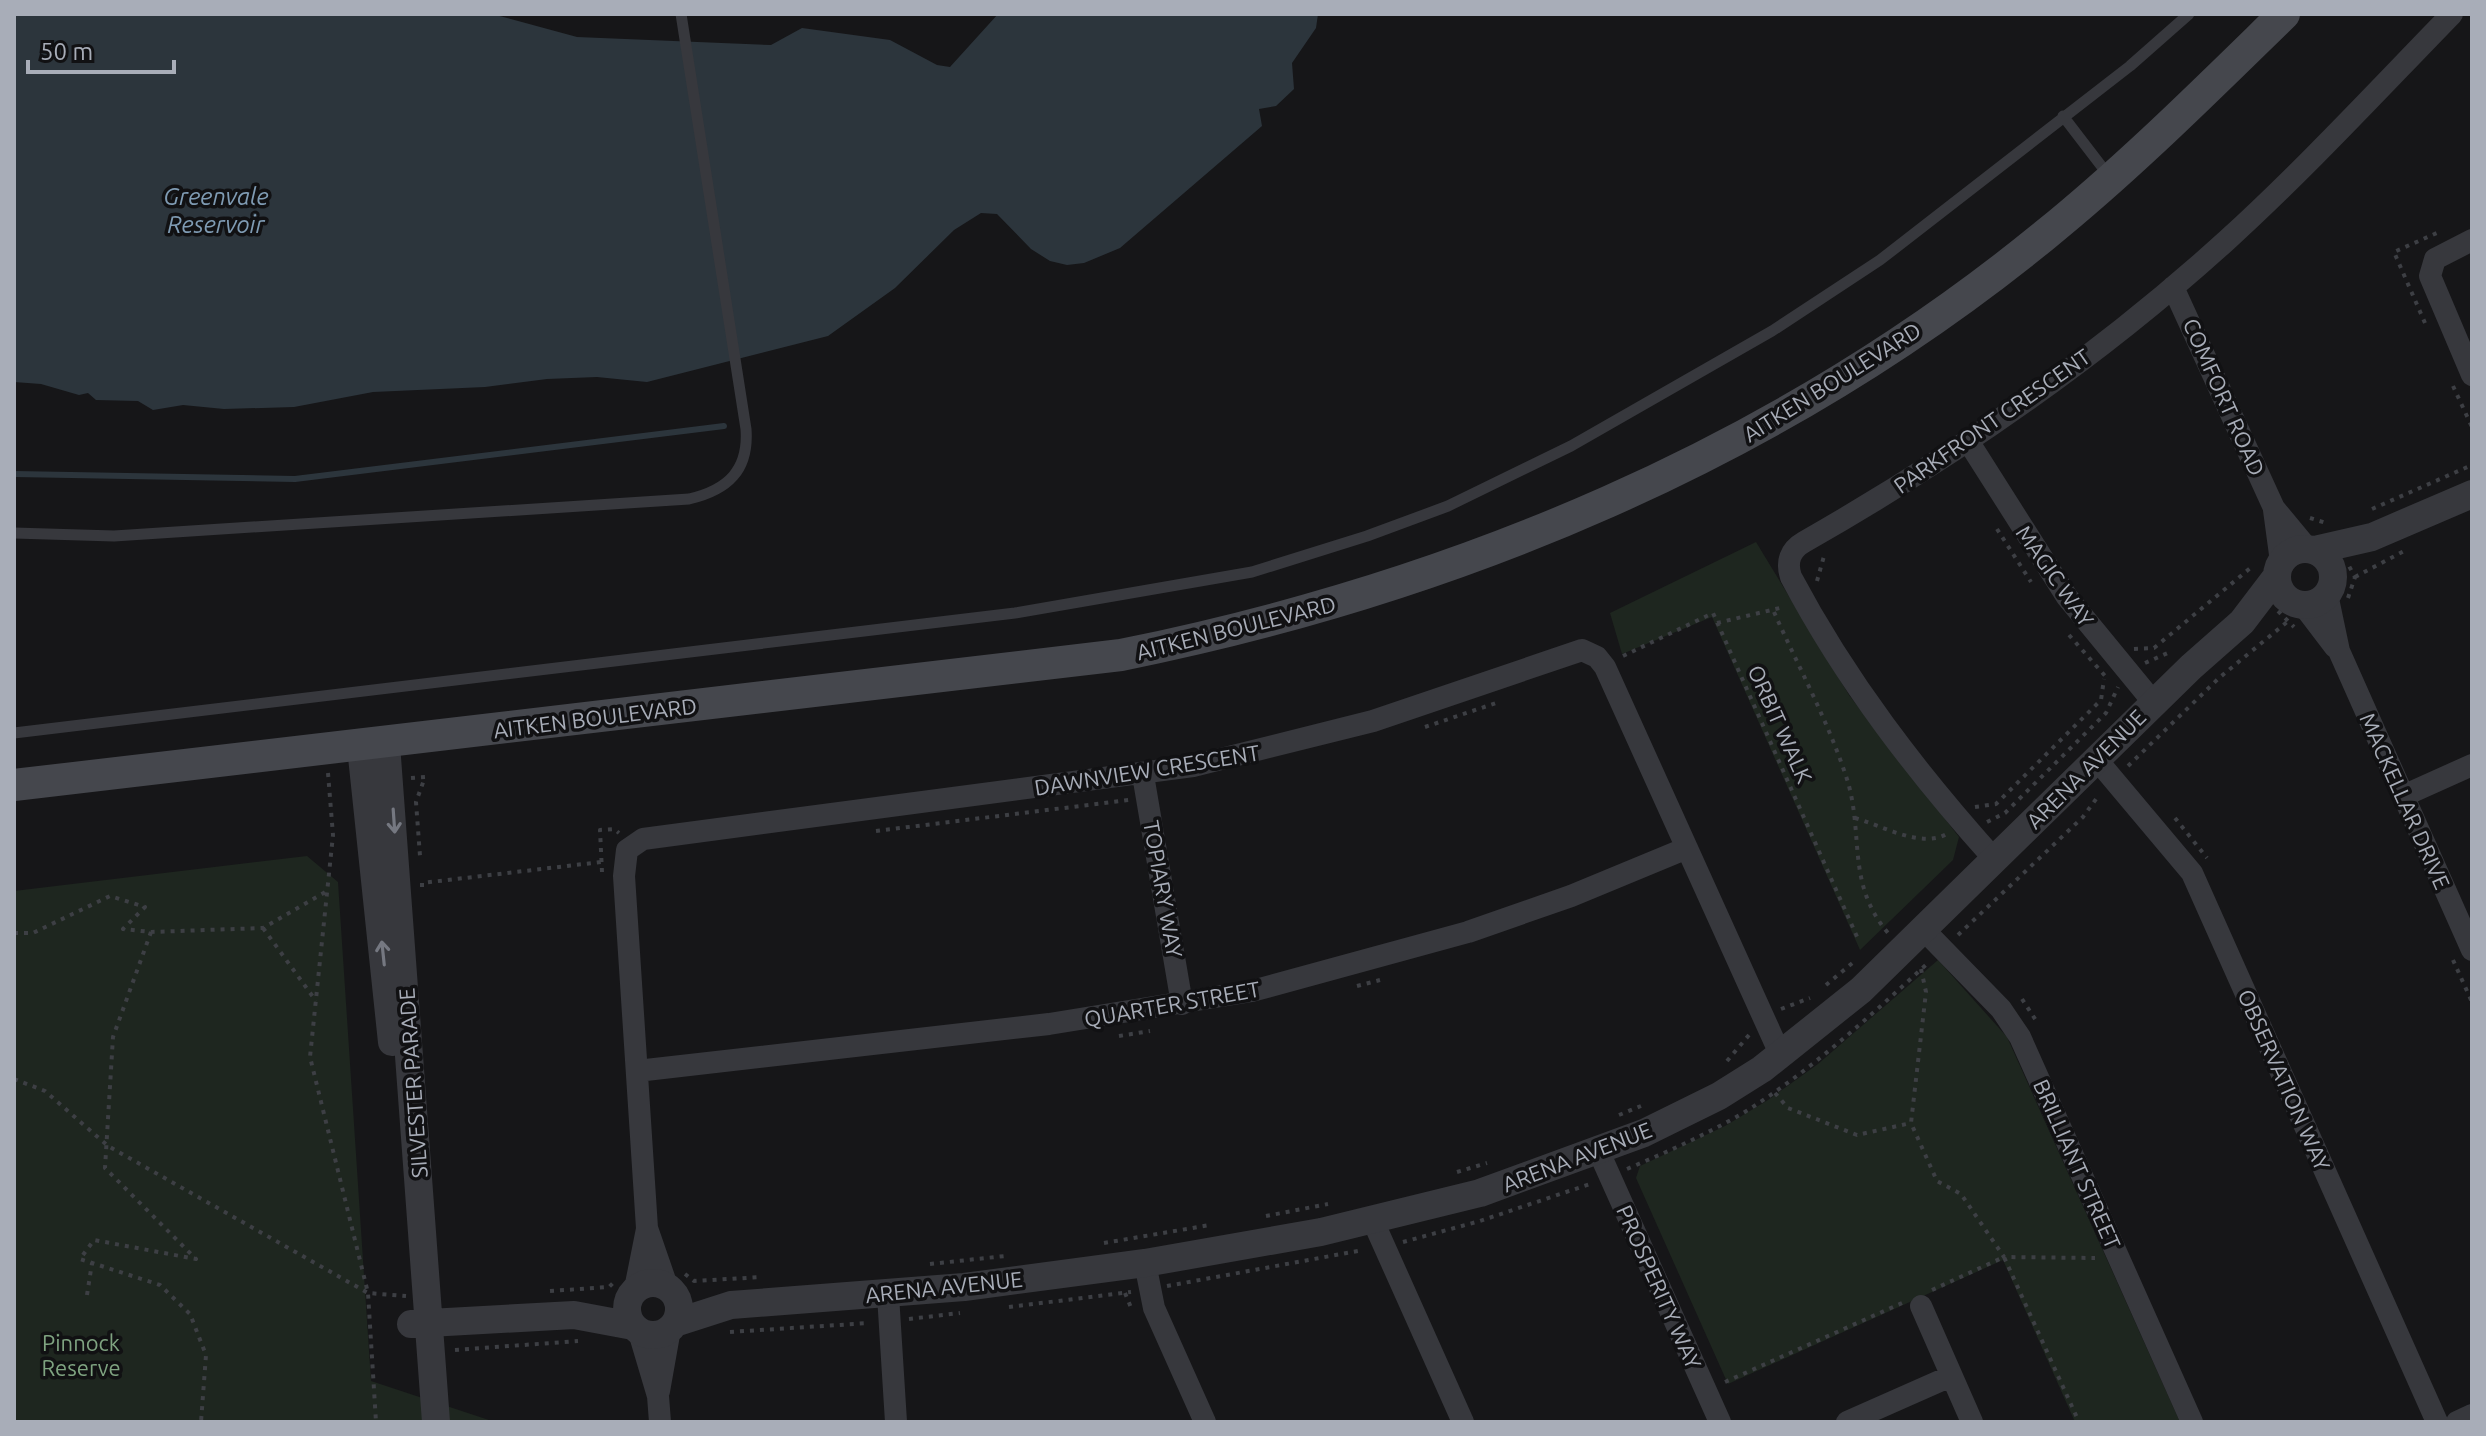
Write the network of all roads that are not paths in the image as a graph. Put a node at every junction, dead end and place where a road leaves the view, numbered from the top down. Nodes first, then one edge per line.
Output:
1 (681, 14) edge
2 (2189, 14) edge
3 (2284, 14) edge
4 (2452, 14) edge
5 (2063, 116) junction
6 (2112, 179) junction
7 (2472, 240) edge
8 (2173, 287) junction
9 (2472, 375) edge
10 (1968, 441) junction
11 (2472, 494) edge
12 (2274, 508) junction
13 (2368, 525) junction
14 (14, 533) edge
15 (2318, 544) junction
16 (2272, 567) junction
17 (2316, 596) junction
18 (2242, 622) junction
19 (2154, 703) junction
20 (14, 733) edge
21 (374, 745) junction
22 (2472, 765) edge
23 (2103, 779) junction
24 (14, 785) edge
25 (1145, 786) junction
26 (2403, 796) junction
27 (1687, 848) junction
28 (1995, 860) junction
29 (1934, 940) junction
30 (2472, 950) edge
31 (1182, 1004) junction
32 (1771, 1062) junction
33 (637, 1071) junction
34 (1599, 1152) junction
35 (1373, 1221) junction
36 (1145, 1263) junction
37 (650, 1282) junction
38 (888, 1295) junction
39 (731, 1305) junction
40 (1921, 1306) dead end
41 (574, 1315) junction
42 (420, 1324) junction
43 (673, 1326) junction
44 (636, 1329) junction
45 (1951, 1376) junction
46 (658, 1396) junction
47 (2472, 1415) edge
48 (419, 1422) edge
49 (436, 1422) edge
50 (660, 1422) edge
51 (896, 1422) edge
52 (1205, 1422) edge
53 (1463, 1422) edge
54 (1720, 1422) edge
55 (1847, 1422) edge
56 (1972, 1422) edge
57 (2192, 1422) edge
58 (2437, 1422) edge
59 (2457, 1422) edge

1 - 14 lane
2 - 5 lane
3 - 6 main road, AITKEN BOULEVARD
4 - 8 street, PARKFRONT CRESCENT
5 - 6 lane
5 - 20 lane
6 - 21 main road, AITKEN BOULEVARD
7 - 9 street
8 - 10 street, PARKFRONT CRESCENT
8 - 12 street, COMFORT ROAD
10 - 19 street, MAGIC WAY
10 - 28 street, PARKFRONT CRESCENT
11 - 13 street, ARENA AVENUE
12 - 15 street, COMFORT ROAD
12 - 16 street, COMFORT ROAD
13 - 15 street, ARENA AVENUE
13 - 17 street, ARENA AVENUE
15 - 16 street, ARENA AVENUE
15 - 17 street
16 - 17 street
16 - 18 street, ARENA AVENUE
17 - 18 street, ARENA AVENUE
17 - 26 street, MACKELLAR DRIVE
18 - 19 street, ARENA AVENUE
19 - 23 street, ARENA AVENUE
21 - 24 main road, AITKEN BOULEVARD
21 - 42 street, SILVESTER PARADE
22 - 26 street
23 - 28 street, ARENA AVENUE
23 - 58 street, OBSERVATION WAY
25 - 27 street, DAWNVIEW CRESCENT
25 - 31 street, TOPIARY WAY
25 - 33 street, DAWNVIEW CRESCENT
26 - 30 street, MACKELLAR DRIVE
27 - 31 street, QUARTER STREET
27 - 32 street
28 - 29 street, ARENA AVENUE
29 - 32 street, ARENA AVENUE
29 - 57 street, BRILLIANT STREET
31 - 33 street, QUARTER STREET
32 - 34 street, ARENA AVENUE
33 - 37 street, DAWNVIEW CRESCENT
34 - 35 street, ARENA AVENUE
34 - 54 street, PROSPERITY WAY
35 - 36 street, ARENA AVENUE
35 - 53 street
36 - 38 street, ARENA AVENUE
36 - 52 street
37 - 39 street, ARENA AVENUE
37 - 41 street
37 - 43 street
37 - 44 street
38 - 39 street, ARENA AVENUE
38 - 51 street
39 - 43 street, ARENA AVENUE
40 - 45 street
41 - 42 street
41 - 44 street
42 - 48 street, SILVESTER PARADE
42 - 49 street, SILVESTER PARADE
43 - 44 street
43 - 46 street
44 - 46 street
45 - 55 street
45 - 56 street
46 - 50 street
47 - 59 street

